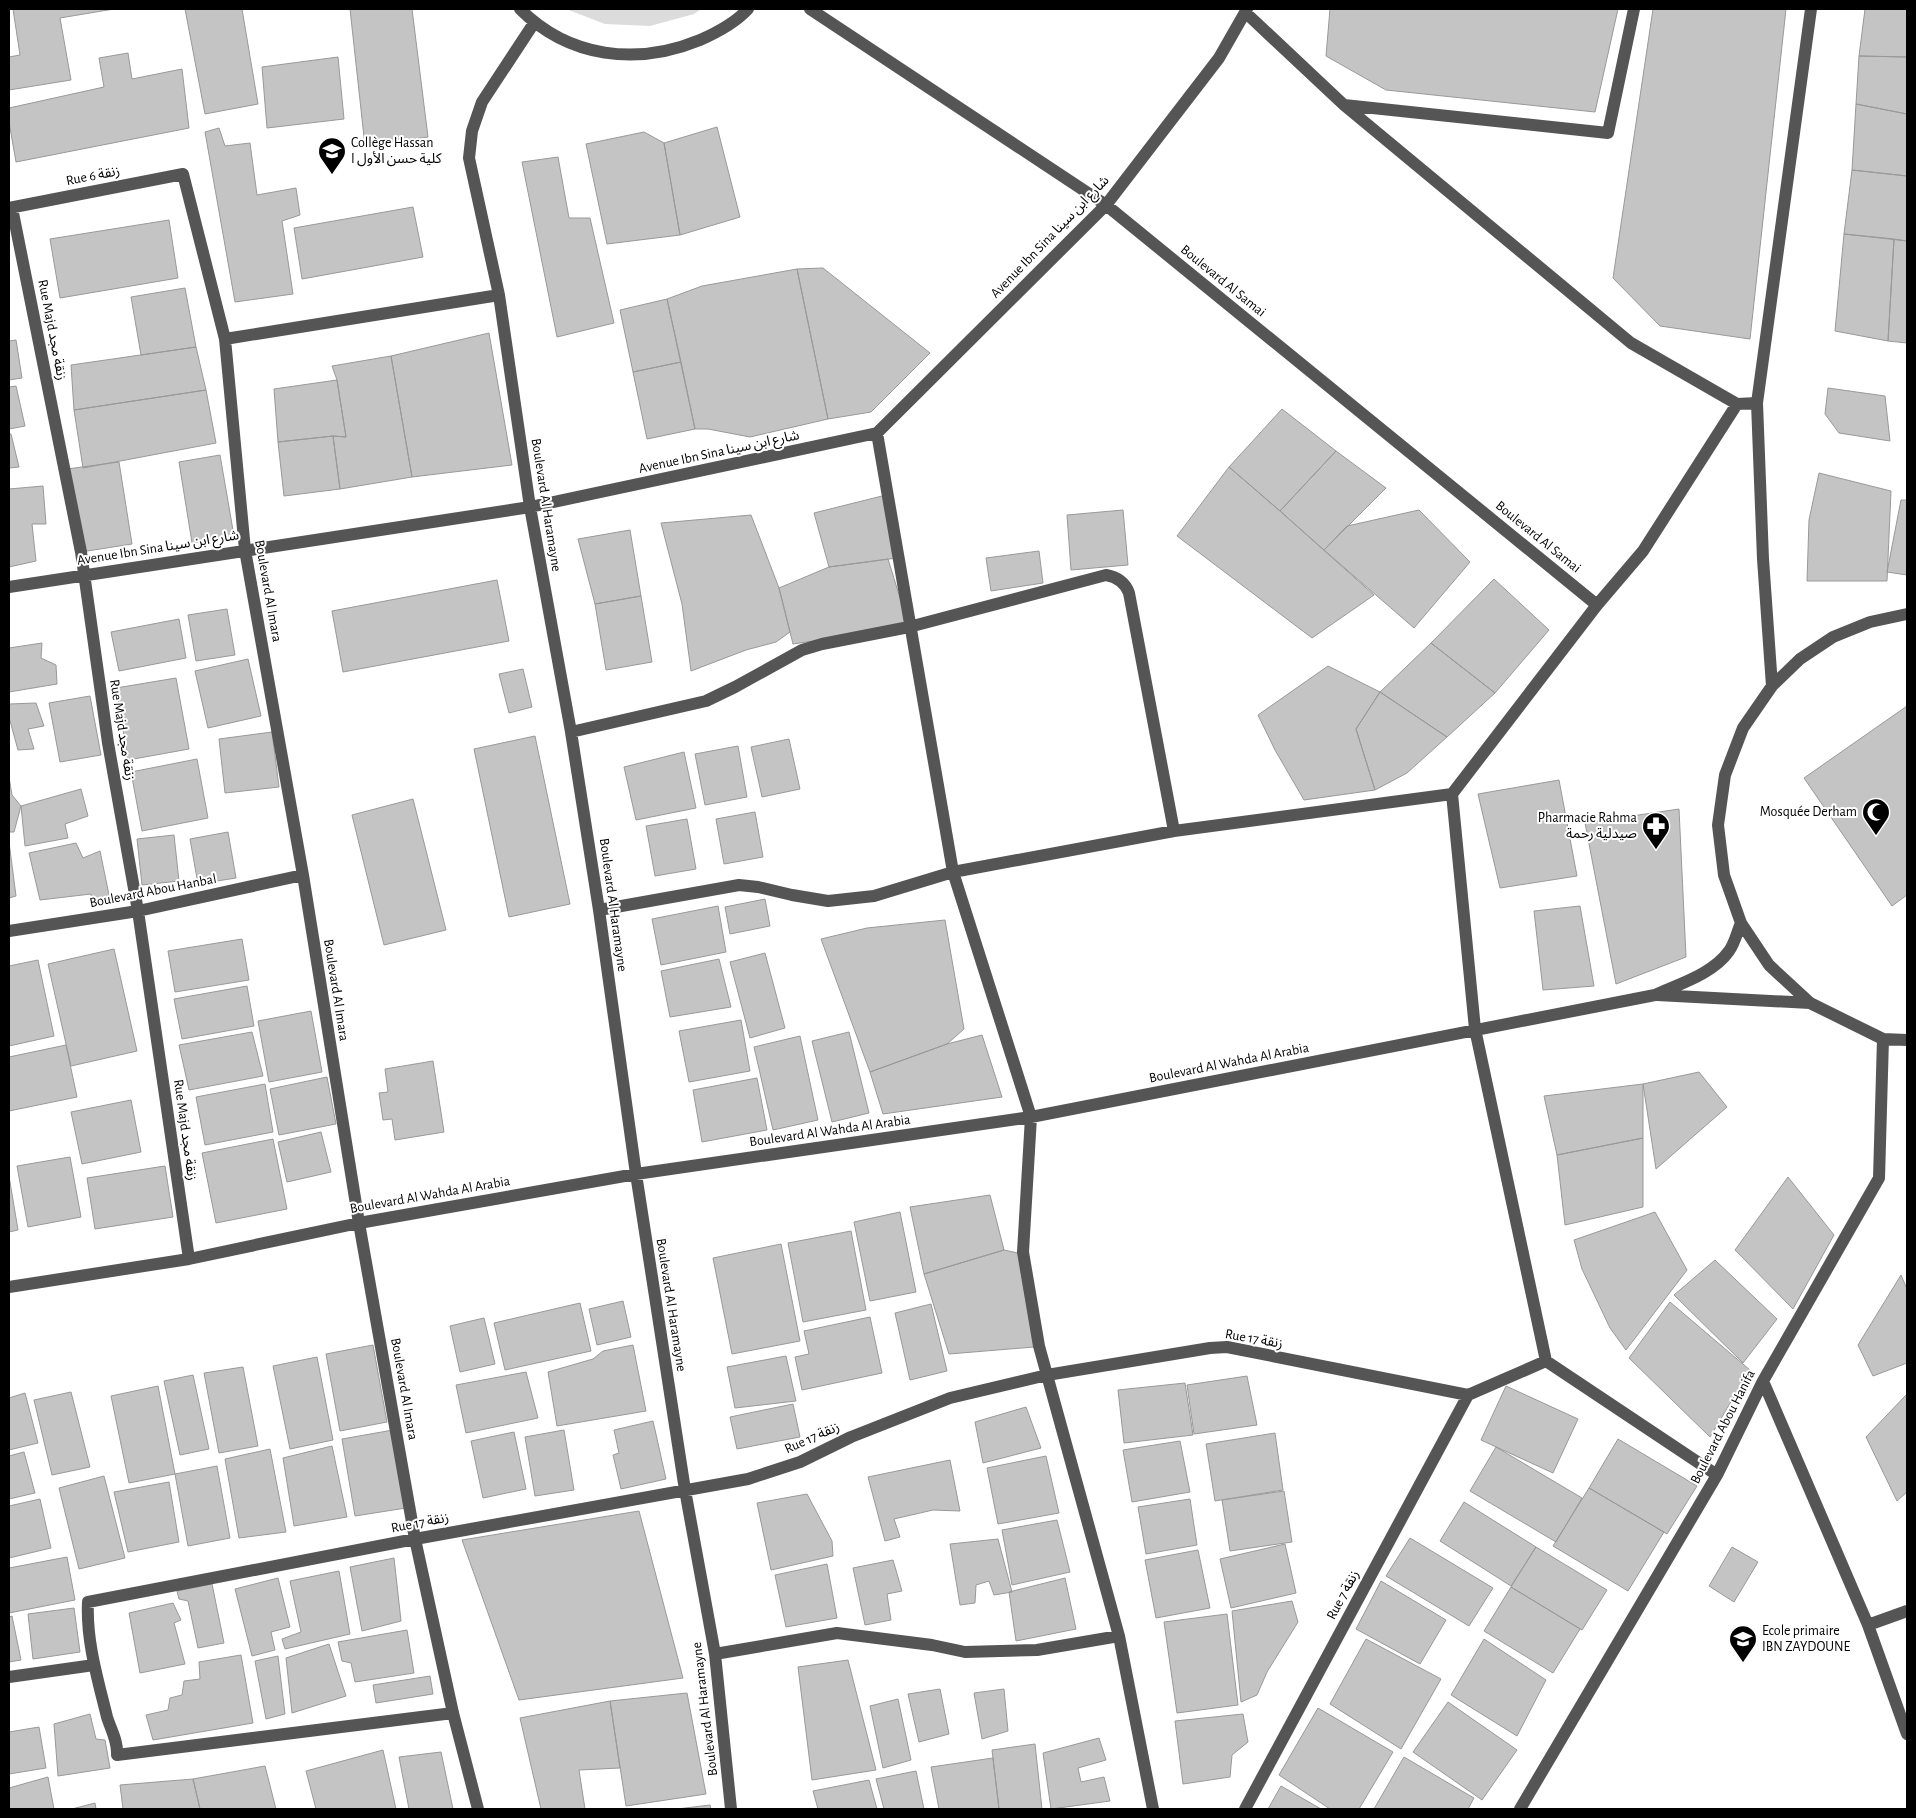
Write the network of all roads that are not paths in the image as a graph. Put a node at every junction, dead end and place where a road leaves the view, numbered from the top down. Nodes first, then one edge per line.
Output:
1 (520, 9) edge
2 (748, 9) edge
3 (810, 9) edge
4 (1634, 9) edge
5 (1811, 9) edge
6 (1247, 11) edge
7 (534, 23) junction
8 (1344, 105) junction
9 (183, 174) joint
10 (1106, 205) junction
11 (10, 208) edge
12 (499, 295) junction
13 (225, 339) junction
14 (1737, 404) junction
15 (1757, 404) junction
16 (877, 433) junction
17 (530, 507) junction
18 (245, 550) junction
19 (84, 574) junction
20 (9, 587) edge
21 (1597, 605) junction
22 (1907, 614) edge
23 (910, 627) junction
24 (1772, 686) junction
25 (571, 732) junction
26 (1452, 794) junction
27 (1174, 831) junction
28 (953, 872) junction
29 (302, 875) junction
30 (599, 910) junction
31 (138, 912) junction
32 (1741, 922) junction
33 (9, 931) edge
34 (1655, 995) junction
35 (1810, 1003) junction
36 (1475, 1029) junction
37 (1883, 1039) junction
38 (1907, 1040) edge
39 (1031, 1117) junction
40 (636, 1174) junction
41 (359, 1223) junction
42 (189, 1259) junction
43 (9, 1287) edge
44 (1546, 1361) junction
45 (1047, 1376) junction
46 (1763, 1381) junction
47 (1468, 1395) junction
48 (1716, 1475) junction
49 (685, 1490) junction
50 (415, 1539) junction
51 (1907, 1611) edge
52 (1868, 1625) junction
53 (1119, 1636) junction
54 (715, 1654) junction
55 (94, 1665) junction
56 (9, 1677) edge
57 (453, 1712) junction
58 (1907, 1734) edge
59 (478, 1809) edge
60 (731, 1809) edge
61 (1152, 1809) edge
62 (1245, 1809) edge
63 (1520, 1809) edge

1 - 7 street
2 - 7 street
3 - 10 street, Boulevard Al Samai
4 - 8 street
5 - 15 street
6 - 8 street
6 - 10 street, Avenue Ibn Sina شارع ابن سينا
7 - 12 street, Boulevard Al Haramayne
8 - 14 street
9 - 11 street, Rue 6 زنقة
9 - 13 street, Boulevard Al Imara
10 - 16 street, Avenue Ibn Sina شارع ابن سينا
10 - 21 street, Boulevard Al Samai
11 - 19 street, Rue Majd زنقة مجد
12 - 13 street
12 - 17 street, Boulevard Al Haramayne
13 - 18 street, Boulevard Al Imara
14 - 15 street
14 - 21 street
15 - 24 street
16 - 17 street, Avenue Ibn Sina شارع ابن سينا
16 - 23 street
17 - 18 street, Avenue Ibn Sina شارع ابن سينا
17 - 25 street, Boulevard Al Haramayne
18 - 19 street, Avenue Ibn Sina شارع ابن سينا
18 - 29 street, Boulevard Al Imara
19 - 20 street, Avenue Ibn Sina شارع ابن سينا
19 - 31 street, Rue Majd زنقة مجد
21 - 26 street
22 - 24 street
23 - 25 street
23 - 27 street
23 - 28 street
24 - 32 street
25 - 30 street, Boulevard Al Haramayne
26 - 27 street
26 - 36 street
27 - 28 street
28 - 30 street
28 - 39 street
29 - 31 street, Boulevard Abou Hanbal
29 - 41 street, Boulevard Al Imara
30 - 40 street, Boulevard Al Haramayne
31 - 33 street, Boulevard Abou Hanbal
31 - 42 street, Rue Majd زنقة مجد
32 - 34 street, Boulevard Al Wahda Al Arabia
32 - 35 street
34 - 35 street, Boulevard Al Wahda Al Arabia
34 - 36 street, Boulevard Al Wahda Al Arabia
35 - 37 street
36 - 39 street, Boulevard Al Wahda Al Arabia
36 - 44 street
37 - 38 street
37 - 46 street, Boulevard Abou Hanifa
39 - 40 street, Boulevard Al Wahda Al Arabia
39 - 45 street
40 - 41 street, Boulevard Al Wahda Al Arabia
40 - 49 street, Boulevard Al Haramayne
41 - 42 street, Boulevard Al Wahda Al Arabia
41 - 50 street, Boulevard Al Imara
42 - 43 street, Boulevard Al Wahda Al Arabia
44 - 47 street
44 - 48 street
45 - 47 street, Rue 17 زنقة
45 - 49 street, Rue 17 زنقة
45 - 53 street
46 - 48 street, Boulevard Abou Hanifa
46 - 52 street
47 - 62 street, Rue 7 زنقة
48 - 63 street, Boulevard Abou Hanifa
49 - 50 street, Rue 17 زنقة
49 - 54 street, Boulevard Al Haramayne
50 - 55 street, Rue 17 زنقة
50 - 57 street, Boulevard Al Imara
51 - 52 street
52 - 58 street
53 - 54 street
53 - 61 street
54 - 60 street, Boulevard Al Haramayne
55 - 56 street
55 - 57 street
57 - 59 street, Boulevard Al Imara

